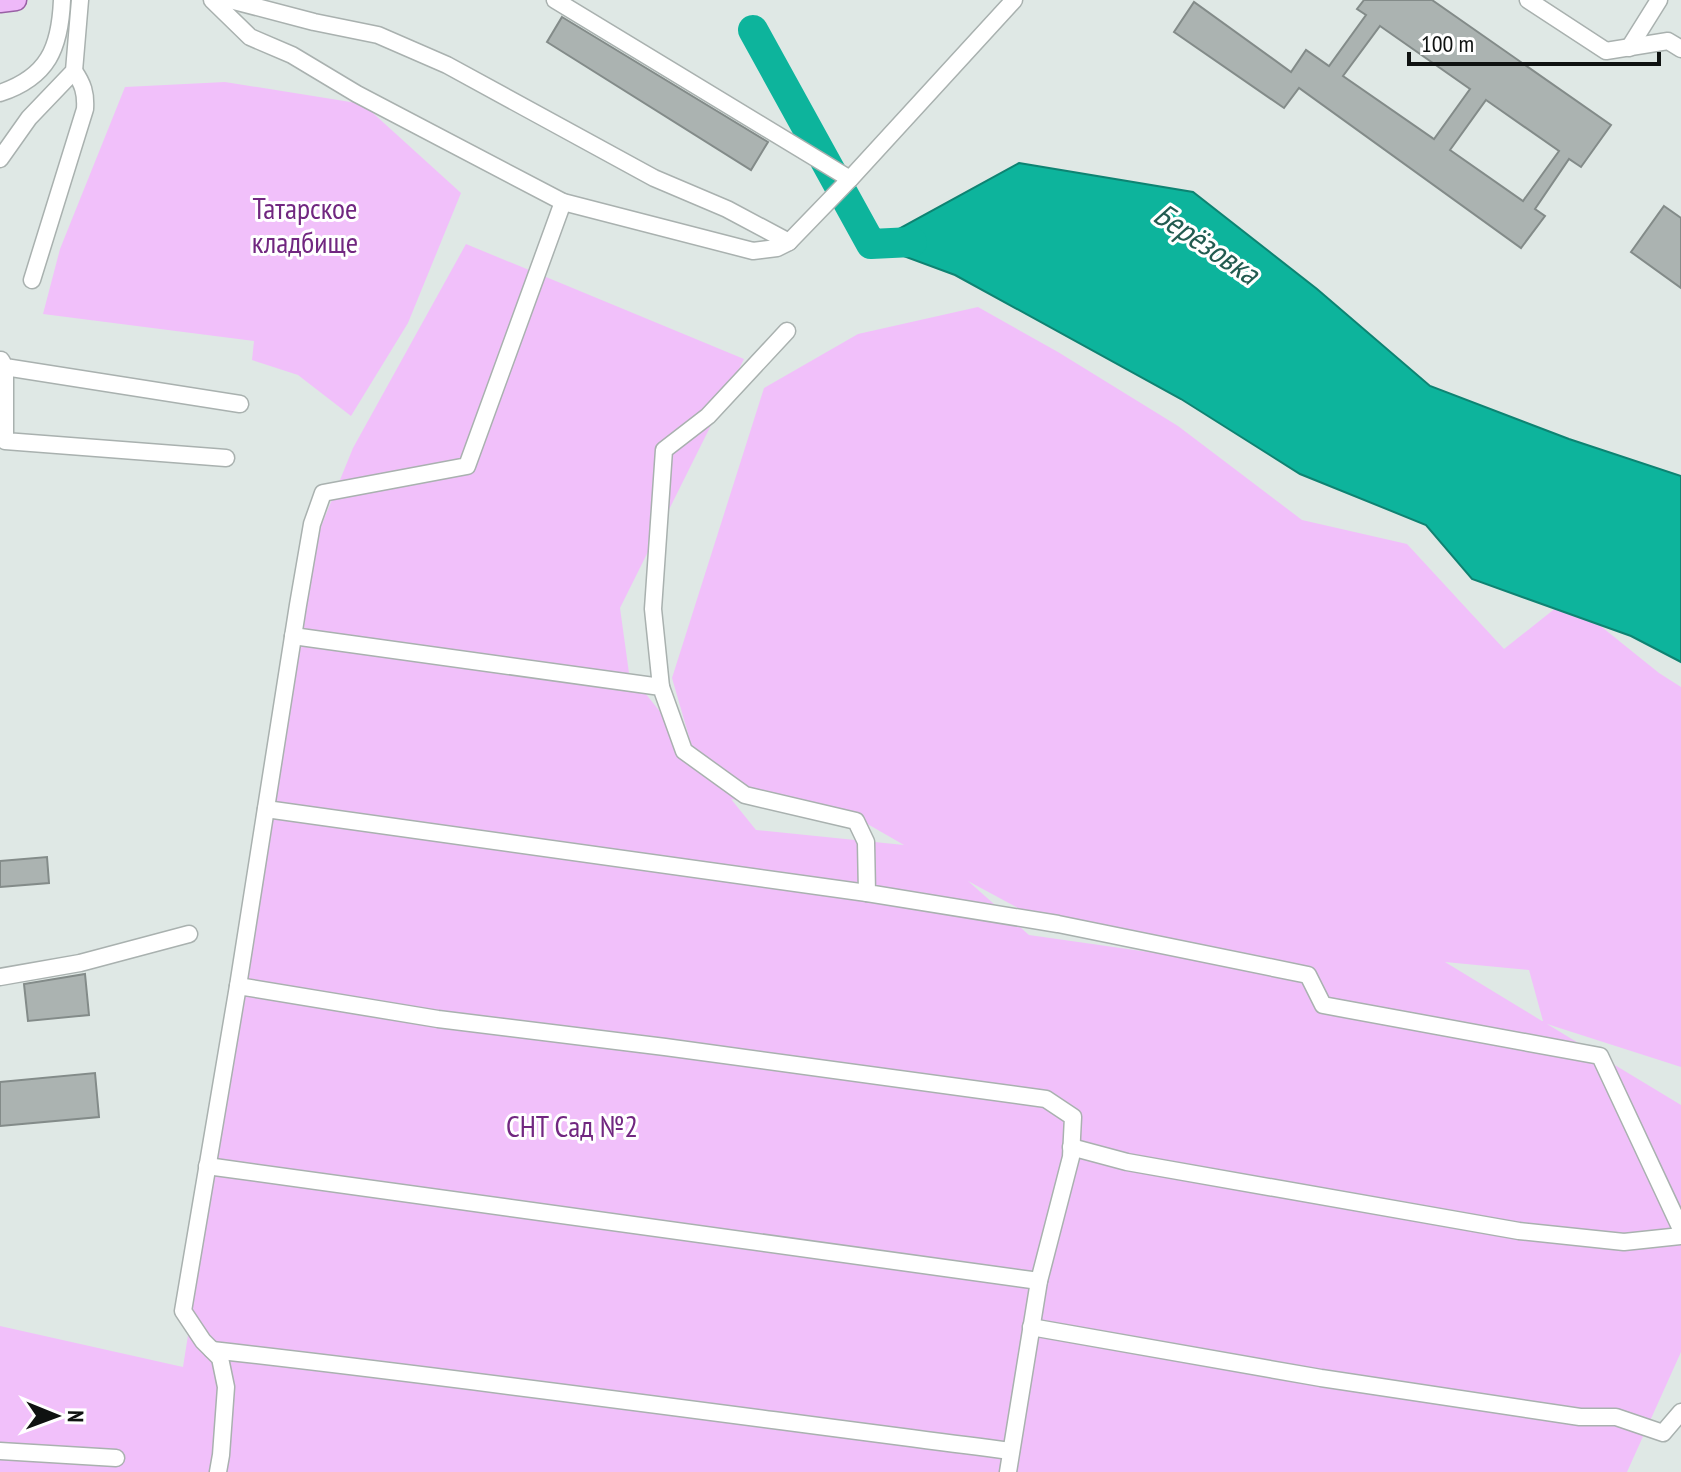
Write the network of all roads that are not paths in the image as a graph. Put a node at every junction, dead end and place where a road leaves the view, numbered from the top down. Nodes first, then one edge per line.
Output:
1 (16, 0) edge
2 (62, 0) edge
3 (80, 0) edge
4 (212, 0) edge
5 (230, 0) edge
6 (555, 0) edge
7 (1014, 0) edge
8 (1528, 0) edge
9 (1659, 0) edge
10 (0, 2) edge
11 (1629, 48) junction
12 (1681, 49) edge
13 (74, 71) junction
14 (0, 93) edge
15 (0, 159) edge
16 (850, 179) junction
17 (563, 202) junction
18 (793, 238) junction
19 (32, 280) dead end
20 (787, 331) dead end
21 (3, 363) edge
22 (240, 404) dead end
23 (2, 441) edge
24 (226, 458) dead end
25 (293, 636) junction
26 (661, 687) junction
27 (266, 809) junction
28 (867, 893) junction
29 (189, 934) dead end
30 (0, 977) edge
31 (238, 986) junction
32 (1071, 1147) junction
33 (207, 1166) junction
34 (1681, 1229) edge
35 (1681, 1236) edge
36 (1039, 1281) junction
37 (1031, 1327) junction
38 (212, 1350) junction
39 (1681, 1412) edge
40 (0, 1451) edge
41 (1011, 1451) junction
42 (116, 1458) dead end
43 (218, 1472) edge
44 (1008, 1472) edge

1 - 10 main road
2 - 14 street
3 - 13 street
4 - 17 street
5 - 18 street
6 - 16 street
7 - 16 street
8 - 11 street
9 - 11 street
11 - 12 street
13 - 15 street
13 - 19 street
16 - 18 street
17 - 18 street
17 - 25 street
20 - 26 street
21 - 22 street
21 - 23 street
23 - 24 street
25 - 26 street
25 - 27 street
26 - 28 street
27 - 28 street
27 - 31 street
28 - 34 street
29 - 30 street
31 - 32 street
31 - 33 street
32 - 35 street
32 - 36 street
33 - 36 street
33 - 38 street
36 - 37 street
37 - 39 street
37 - 41 street
38 - 41 street
38 - 43 street
40 - 42 street
41 - 44 street

